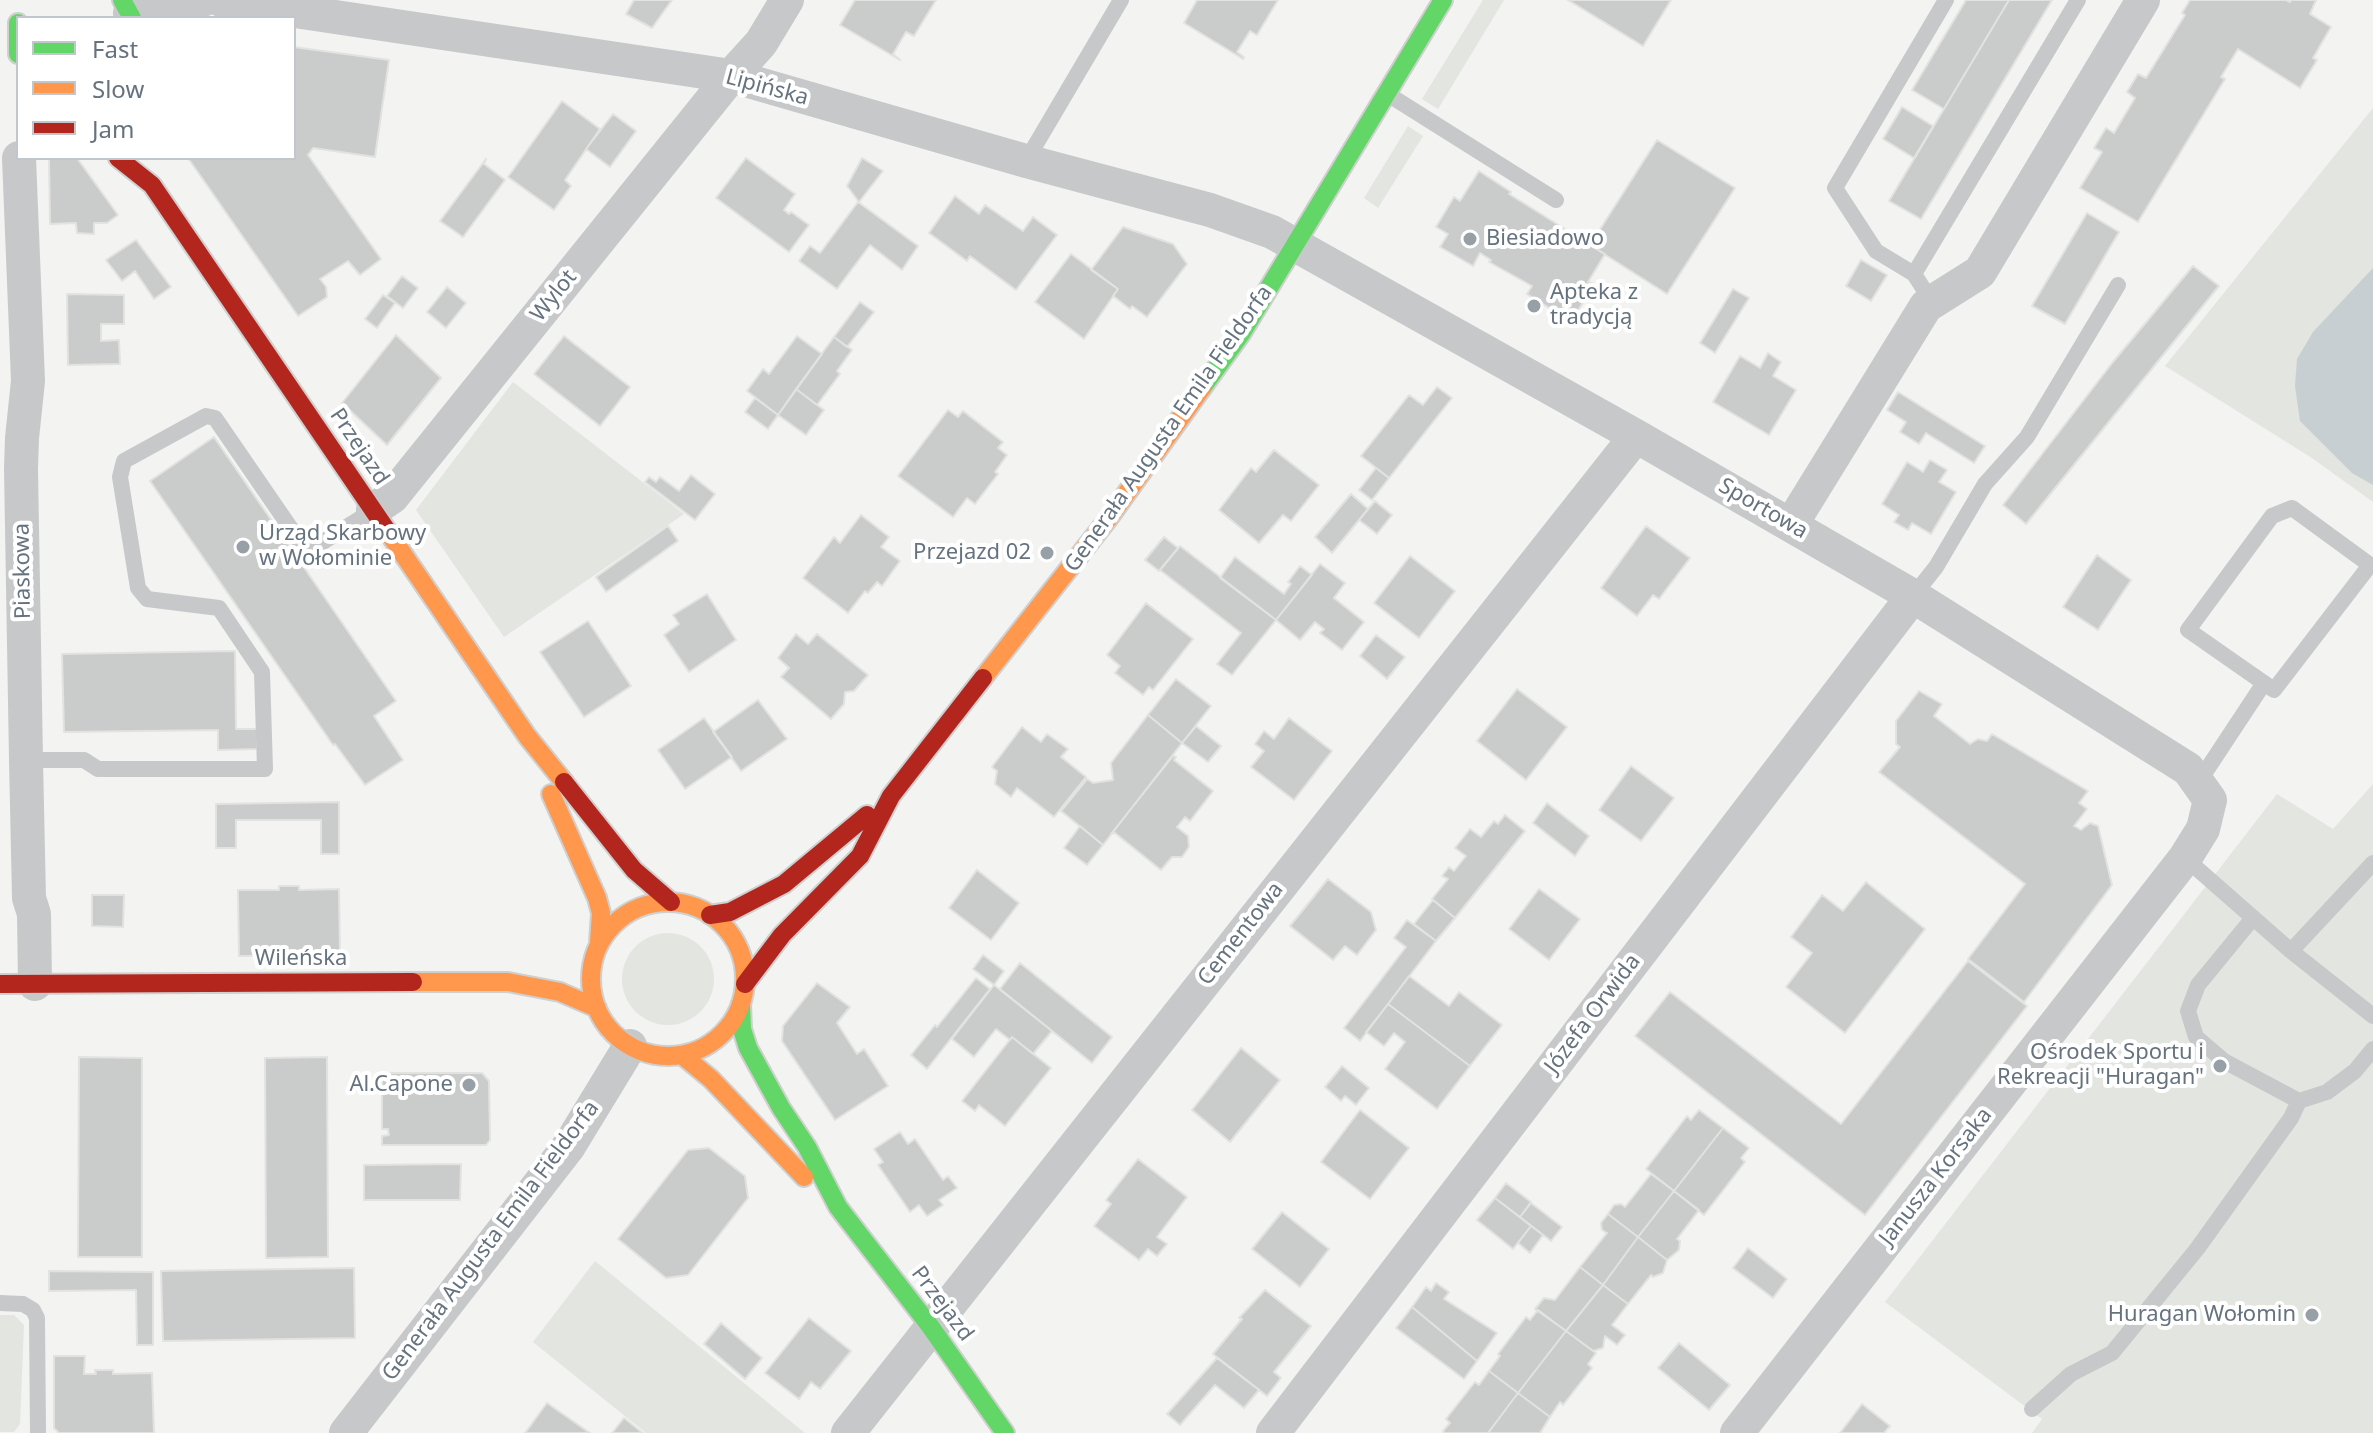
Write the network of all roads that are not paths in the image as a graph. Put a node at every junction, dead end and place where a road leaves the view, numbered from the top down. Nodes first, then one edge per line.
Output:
1 (203, 0) edge
2 (221, 0) edge
3 (787, 0) edge
4 (1121, 0) edge
5 (1443, 0) edge
6 (1946, 0) edge
7 (2078, 0) edge
8 (2143, 0) edge
9 (280, 4) edge
10 (128, 10) edge
11 (731, 76) junction
12 (1387, 93) junction
13 (19, 160) edge
14 (121, 160) edge
15 (147, 160) edge
16 (1026, 161) junction
17 (152, 185) junction
18 (1556, 200) dead end
19 (1297, 245) junction
20 (2118, 285) dead end
21 (1923, 288) junction
22 (1636, 436) junction
23 (11, 468) edge
24 (373, 510) junction
25 (1791, 525) junction
26 (1913, 596) junction
27 (2264, 683) junction
28 (527, 736) junction
29 (26, 760) junction
30 (2204, 792) junction
31 (891, 796) junction
32 (2185, 858) junction
33 (2373, 863) edge
34 (671, 902) junction
35 (710, 915) junction
36 (2253, 918) junction
37 (599, 943) junction
38 (2291, 951) junction
39 (0, 984) edge
40 (35, 984) junction
41 (745, 984) junction
42 (741, 1004) junction
43 (597, 1008) junction
44 (2373, 1016) edge
45 (630, 1046) junction
46 (2373, 1049) edge
47 (682, 1055) junction
48 (2299, 1101) junction
49 (838, 1207) junction
50 (0, 1303) edge
51 (930, 1326) junction
52 (2032, 1409) dead end
53 (38, 1433) edge
54 (346, 1433) edge
55 (848, 1433) edge
56 (1005, 1433) edge
57 (1273, 1433) edge
58 (1737, 1433) edge

1 - 10 street
2 - 9 street, Lipińska
3 - 11 street, Wylot
4 - 16 lane
5 - 12 street, Generała Augusta Emila Fieldorfa
6 - 21 lane
7 - 21 lane
8 - 21 street
9 - 11 street, Lipińska
11 - 16 street, Lipińska
11 - 24 street, Wylot
12 - 18 lane
12 - 19 street, Generała Augusta Emila Fieldorfa
13 - 23 street, Piaskowa
14 - 17 street, Przejazd
15 - 17 street, Przejazd
16 - 19 street, Lipińska
17 - 24 street, Przejazd
19 - 22 street, Sportowa
19 - 31 street, Generała Augusta Emila Fieldorfa
20 - 26 lane
21 - 25 street
22 - 25 street, Sportowa
22 - 51 street, Cementowa
23 - 29 street, Piaskowa
24 - 28 street, Przejazd
24 - 29 lane
25 - 26 street, Sportowa
26 - 30 street, Sportowa
26 - 57 street, Józefa Orwida
27 - 27 lane
27 - 30 lane
28 - 34 street, Przejazd
28 - 37 street, Przejazd
29 - 40 street, Piaskowa
30 - 32 street, Janusza Korsaka
31 - 35 street, Generała Augusta Emila Fieldorfa
31 - 41 street, Generała Augusta Emila Fieldorfa
32 - 36 lane
32 - 58 street, Janusza Korsaka
33 - 38 lane
34 - 35 street
34 - 37 street
35 - 41 street
36 - 38 lane
36 - 48 lane
37 - 43 street
38 - 44 lane
39 - 40 street, Wileńska
40 - 43 street, Wileńska
41 - 42 street
42 - 47 street
42 - 49 street, Przejazd
43 - 45 street
45 - 47 street
45 - 54 street, Generała Augusta Emila Fieldorfa
46 - 48 lane
47 - 49 street, Przejazd
48 - 52 lane
49 - 51 street, Przejazd
50 - 53 lane
51 - 55 street, Cementowa
51 - 56 street, Przejazd

